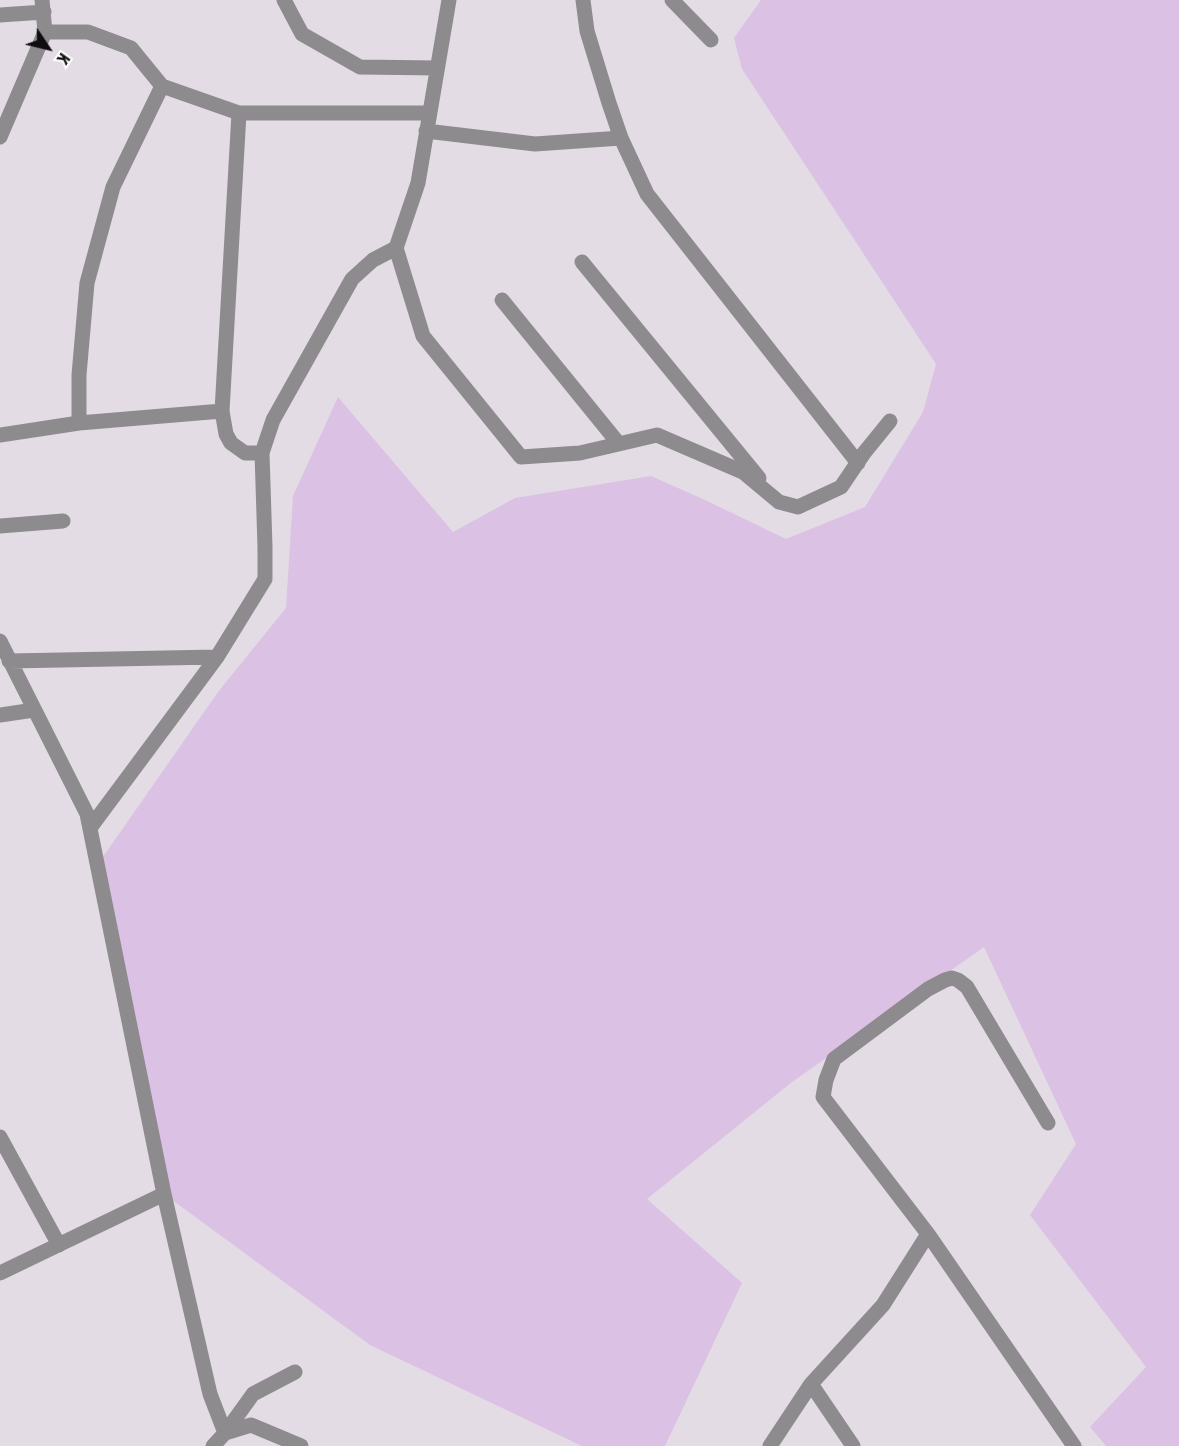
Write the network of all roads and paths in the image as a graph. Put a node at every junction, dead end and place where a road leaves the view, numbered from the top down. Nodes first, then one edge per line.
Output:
1 (284, 0) edge
2 (449, 0) edge
3 (583, 0) edge
4 (672, 0) edge
5 (43, 6) edge
6 (0, 15) edge
7 (45, 32) junction
8 (711, 40) dead end
9 (437, 68) junction
10 (162, 86) junction
11 (239, 113) junction
12 (428, 113) junction
13 (426, 131) junction
14 (0, 137) edge
15 (621, 138) junction
16 (396, 248) junction
17 (582, 262) dead end
18 (502, 300) dead end
19 (222, 411) junction
20 (890, 421) dead end
21 (79, 423) junction
22 (0, 435) edge
23 (619, 444) junction
24 (262, 453) junction
25 (858, 463) junction
26 (779, 502) junction
27 (63, 521) dead end
28 (0, 526) edge
29 (0, 641) edge
30 (217, 657) junction
31 (9, 661) junction
32 (34, 710) junction
33 (0, 715) edge
34 (90, 828) junction
35 (1048, 1123) dead end
36 (0, 1137) edge
37 (164, 1194) junction
38 (928, 1234) junction
39 (58, 1245) junction
40 (0, 1273) edge
41 (295, 1372) dead end
42 (811, 1384) junction
43 (225, 1433) junction
44 (213, 1446) edge
45 (301, 1446) edge
46 (770, 1446) edge
47 (852, 1446) edge
48 (1074, 1446) edge

1 - 9 street
2 - 9 street
3 - 15 street
4 - 8 street
5 - 6 street
5 - 7 street
7 - 10 street
7 - 14 street
9 - 12 street
10 - 11 street
10 - 21 street
11 - 12 street
11 - 19 street
12 - 13 street
13 - 15 street
13 - 16 street
15 - 25 street
16 - 23 street
16 - 24 street
17 - 26 street
18 - 23 street
19 - 21 street
19 - 24 street
20 - 25 street
21 - 22 street
23 - 26 street
24 - 30 street
25 - 26 street
27 - 28 street
29 - 31 street
30 - 31 street
30 - 34 street
31 - 32 street
32 - 33 street
32 - 34 street
34 - 37 street
35 - 38 street
36 - 39 street
37 - 39 street
37 - 43 street
38 - 42 street
38 - 48 street
39 - 40 street
41 - 43 street
42 - 46 street
42 - 47 street
43 - 44 street
43 - 45 street

